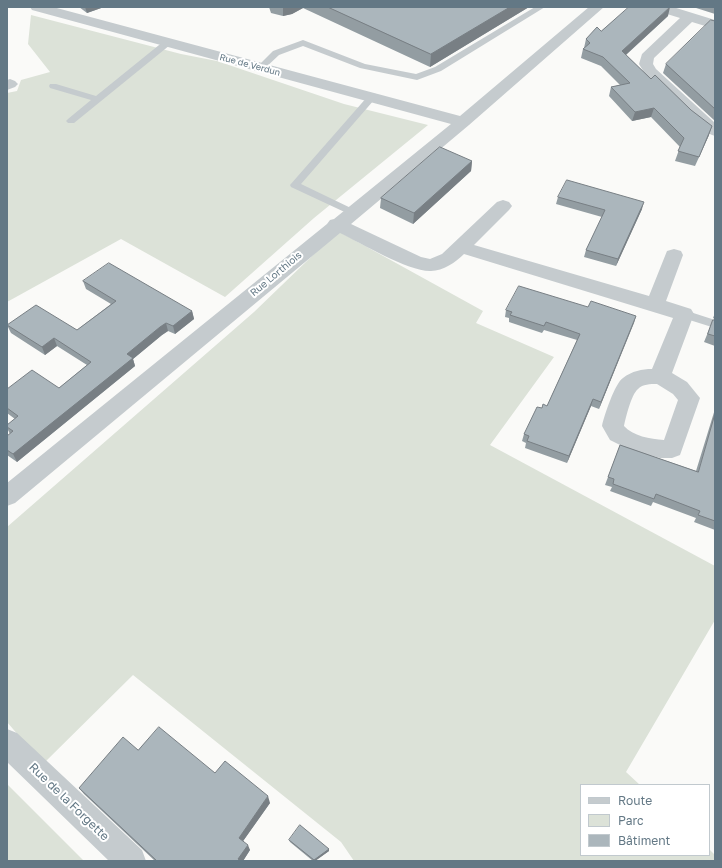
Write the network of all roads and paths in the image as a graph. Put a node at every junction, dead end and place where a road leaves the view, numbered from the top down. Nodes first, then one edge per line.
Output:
1 (37, 7) edge
2 (541, 7) edge
3 (597, 7) edge
4 (613, 7) edge
5 (659, 7) edge
6 (690, 17) junction
7 (715, 25) edge
8 (167, 43) junction
9 (545, 53) junction
10 (260, 68) junction
11 (53, 86) dead end
12 (371, 98) junction
13 (97, 99) junction
14 (71, 121) dead end
15 (462, 122) junction
16 (715, 131) edge
17 (503, 206) dead end
18 (352, 212) junction
19 (336, 224) junction
20 (469, 249) junction
21 (674, 255) dead end
22 (655, 305) junction
23 (684, 314) junction
24 (715, 324) edge
25 (660, 376) dead end
26 (7, 496) edge
27 (7, 743) edge
28 (131, 861) edge

1 - 8 street, Rue de Verdun
2 - 10 lane
3 - 9 street, Rue Lorthiois
4 - 9 street, Rue Lorthiois
5 - 6 street
6 - 7 street
6 - 16 street
8 - 10 street, Rue de Verdun
8 - 13 lane
9 - 15 street, Rue Lorthiois
10 - 12 street, Rue de Verdun
11 - 13 lane
12 - 15 street, Rue de Verdun
12 - 18 lane
13 - 14 lane
15 - 18 street, Rue Lorthiois
17 - 20 street
18 - 19 street, Rue Lorthiois
19 - 20 street
19 - 26 street, Rue Lorthiois
20 - 22 street
21 - 22 street
22 - 23 street
23 - 24 lane
23 - 25 street
27 - 28 street, Rue de la Forgette

